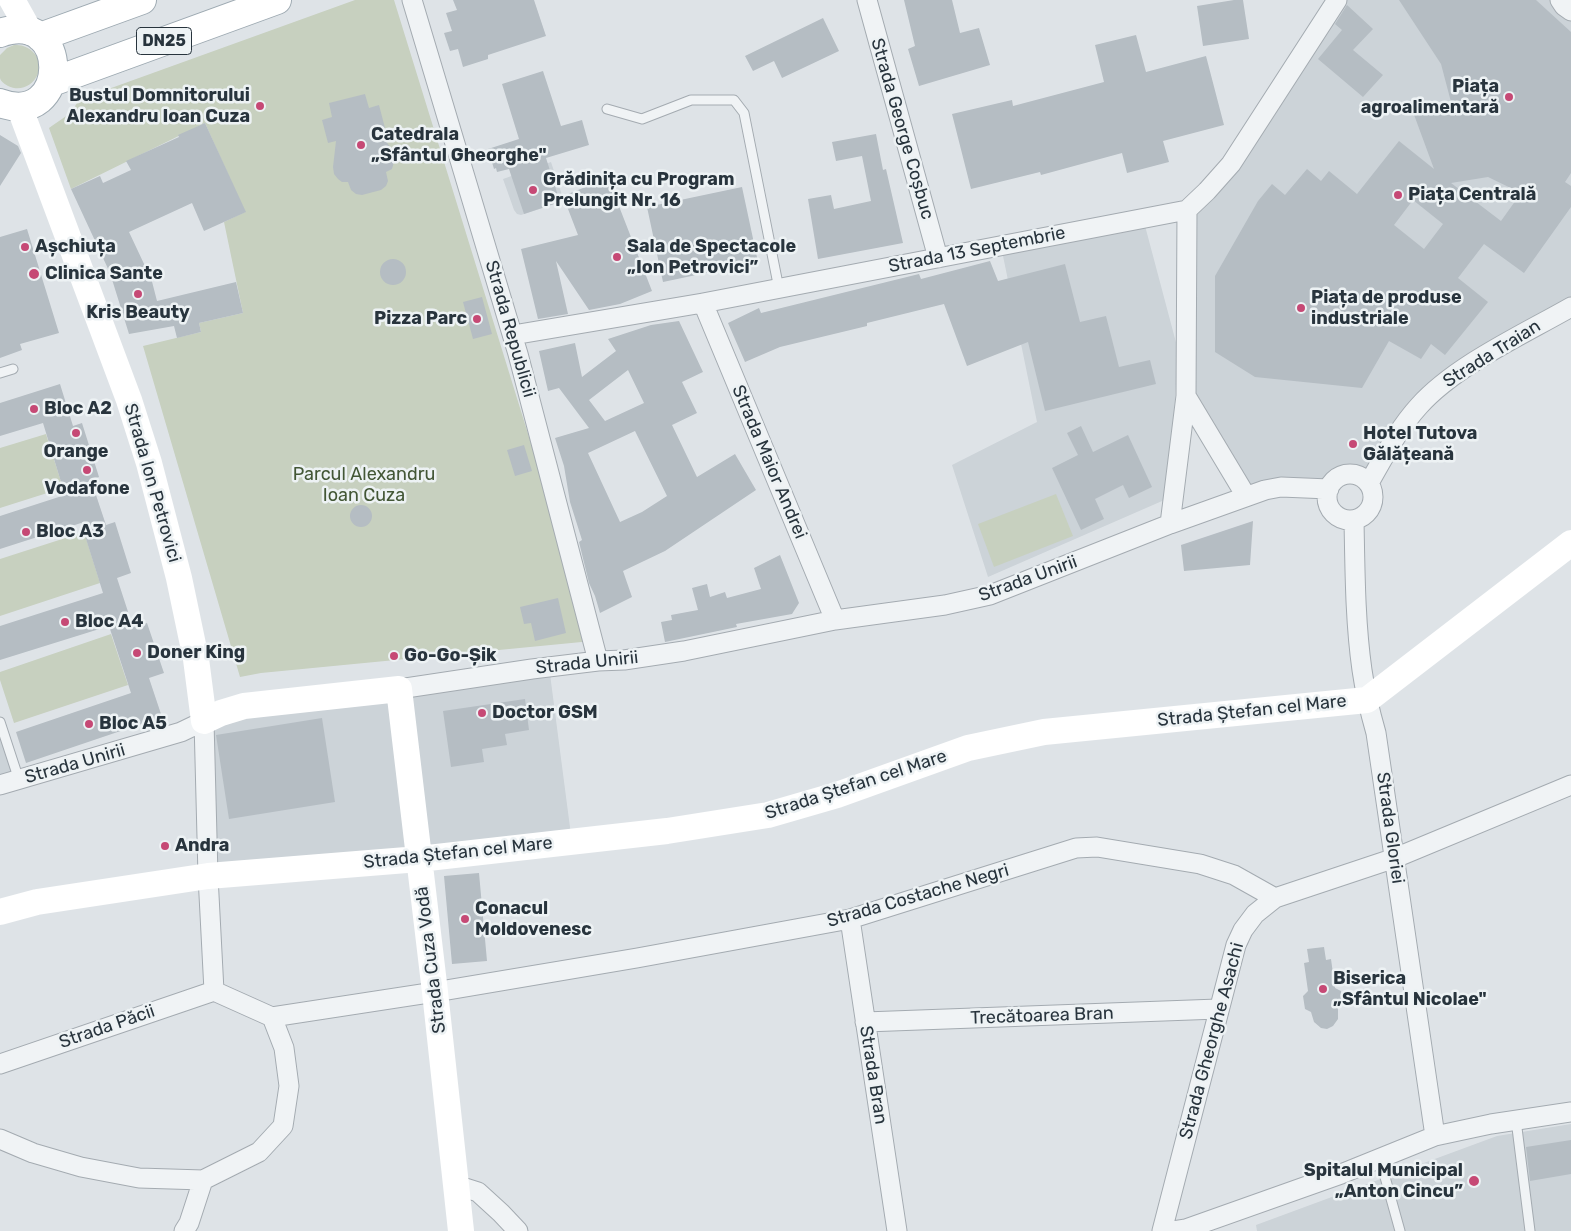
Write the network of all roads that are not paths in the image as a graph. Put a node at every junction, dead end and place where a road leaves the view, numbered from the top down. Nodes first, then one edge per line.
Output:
1 (3, 0) edge
2 (12, 0) edge
3 (142, 0) edge
4 (277, 0) edge
5 (412, 0) edge
6 (867, 0) edge
7 (1337, 0) edge
8 (1560, 0) edge
9 (1571, 11) edge
10 (0, 22) edge
11 (0, 33) edge
12 (35, 35) junction
13 (52, 82) junction
14 (6, 105) edge
15 (607, 109) dead end
16 (1187, 210) junction
17 (938, 258) junction
18 (779, 288) junction
19 (703, 303) junction
20 (1571, 307) edge
21 (513, 335) junction
22 (13, 369) dead end
23 (0, 373) edge
24 (1186, 396) junction
25 (1369, 483) junction
26 (1329, 489) junction
27 (1246, 496) junction
28 (1354, 520) junction
29 (1170, 524) junction
30 (1571, 543) edge
31 (834, 620) junction
32 (598, 660) junction
33 (399, 689) junction
34 (1367, 700) junction
35 (204, 721) junction
36 (0, 722) edge
37 (19, 780) junction
38 (0, 785) edge
39 (1571, 785) edge
40 (1395, 858) junction
41 (419, 859) junction
42 (208, 876) junction
43 (1275, 898) junction
44 (0, 912) edge
45 (850, 919) junction
46 (214, 991) junction
47 (435, 992) junction
48 (1218, 1009) junction
49 (272, 1017) junction
50 (865, 1022) junction
51 (0, 1064) edge
52 (1571, 1112) edge
53 (1516, 1120) junction
54 (1436, 1136) junction
55 (0, 1139) edge
56 (1380, 1159) junction
57 (203, 1180) junction
58 (456, 1185) junction
59 (460, 1228) edge
60 (184, 1231) edge
61 (518, 1231) edge
62 (897, 1231) edge
63 (1162, 1231) edge
64 (1174, 1231) edge
65 (1400, 1231) edge
66 (1530, 1231) edge

1 - 10 street
2 - 12 street
3 - 12 main road, DN25
4 - 13 main road, DN25
5 - 21 street, Strada Republicii
6 - 17 street, Strada George Coșbuc
7 - 16 street
8 - 9 street
11 - 12 main road, DN25
12 - 13 main road
13 - 14 main road, DN25
14 - 35 street, Strada Ion Petrovici
15 - 18 lane
16 - 17 street, Strada 13 Septembrie
16 - 24 street
17 - 18 street, Strada 13 Septembrie
18 - 19 street, Strada 13 Septembrie
19 - 21 street, Strada 13 Septembrie
19 - 31 street, Strada Maior Andrei
20 - 25 street, Strada Traian
21 - 32 street, Strada Republicii
22 - 23 lane
24 - 27 street
24 - 29 street
25 - 26 street
25 - 28 street
26 - 27 street, Strada Unirii
26 - 28 street
27 - 29 street, Strada Unirii
28 - 34 street, Strada Gloriei
29 - 31 street, Strada Unirii
30 - 34 street, Strada Ștefan cel Mare
31 - 32 street, Strada Unirii
32 - 33 street, Strada Unirii
33 - 35 street, Strada Unirii
33 - 41 street, Strada Cuza Vodă
34 - 40 street, Strada Gloriei
34 - 41 street, Strada Ștefan cel Mare
35 - 37 street, Strada Unirii
35 - 42 street, Strada Ion Petrovici
36 - 37 lane
37 - 38 street, Strada Unirii
39 - 40 street, Strada Gheorghe Asachi
40 - 43 street, Strada Gheorghe Asachi
40 - 54 street, Strada Gloriei
41 - 42 street, Strada Ștefan cel Mare
41 - 47 street, Strada Cuza Vodă
42 - 44 street, Strada Ștefan cel Mare
42 - 46 street, Strada Ion Petrovici
43 - 45 street, Strada Costache Negri
43 - 48 street, Strada Gheorghe Asachi
45 - 47 street, Strada Costache Negri
45 - 50 street, Strada Bran
46 - 49 street
46 - 51 street, Strada Păcii
47 - 49 street, Strada Costache Negri
47 - 58 street, Strada Cuza Vodă
48 - 50 street, Trecătoarea Bran
48 - 63 street, Strada Gheorghe Asachi
49 - 57 street
50 - 62 street, Strada Bran
52 - 53 street
53 - 54 street
53 - 66 lane
54 - 56 street
55 - 57 street
56 - 64 street
56 - 65 lane
57 - 60 street
58 - 59 street, Strada Cuza Vodă
58 - 61 street

